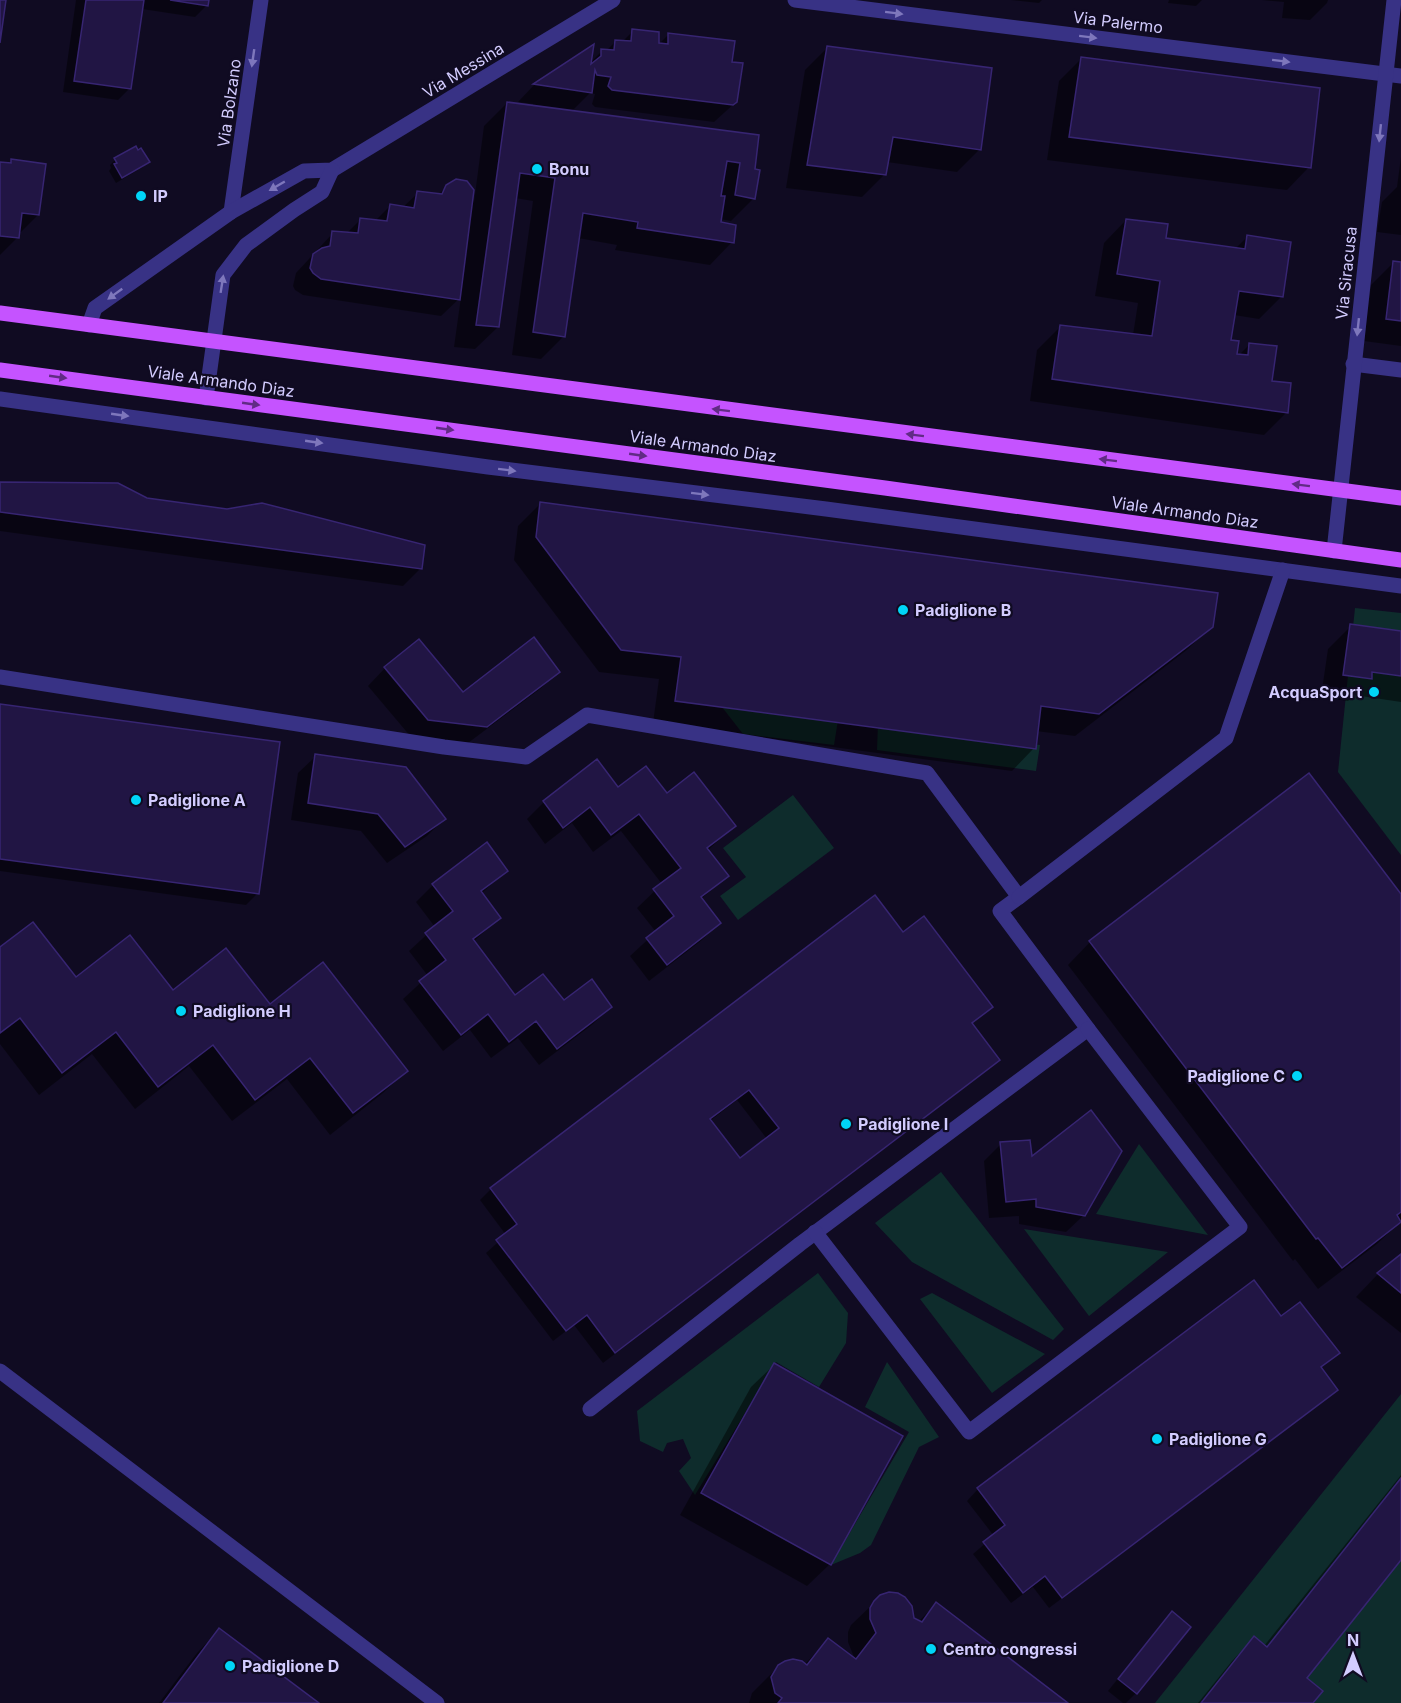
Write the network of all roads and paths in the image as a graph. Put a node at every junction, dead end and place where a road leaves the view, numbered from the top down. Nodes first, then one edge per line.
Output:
1 (261, 0) edge
2 (613, 0) edge
3 (795, 0) edge
4 (1394, 0) edge
5 (1394, 76) edge
6 (332, 170) junction
7 (231, 212) junction
8 (0, 313) edge
9 (89, 325) junction
10 (213, 342) junction
11 (1353, 364) junction
12 (0, 370) edge
13 (1401, 370) edge
14 (206, 398) junction
15 (0, 399) edge
16 (1339, 490) junction
17 (1401, 498) edge
18 (1334, 551) junction
19 (1401, 560) edge
20 (1283, 570) junction
21 (1401, 586) edge
22 (0, 677) edge
23 (1019, 897) junction
24 (1088, 1029) junction
25 (815, 1232) junction
26 (0, 1371) edge
27 (590, 1409) dead end
28 (437, 1703) edge

1 -> 7 street, Via Bolzano
2 - 6 street, Via Messina
3 -> 5 street, Via Palermo
4 - 5 street, Via Siracusa
5 -> 11 street, Via Siracusa
6 -> 7 street, Via Messina
10 -> 6 street, Via Messina
7 -> 9 street, Via Messina
8 - 9 main road
9 - 10 main road
10 - 14 street, Via Messina
16 -> 10 main road
11 - 13 street
11 - 16 street, Via Siracusa
12 -> 14 main road, Viale Armando Diaz
14 -> 18 main road, Viale Armando Diaz
15 -> 20 street
16 - 17 main road
16 - 18 street, Via Siracusa
18 - 19 main road, Viale Armando Diaz
20 - 21 street
20 - 23 street
22 - 23 street
23 - 24 street
24 - 25 street
24 - 25 street
25 - 27 street
26 - 28 street

